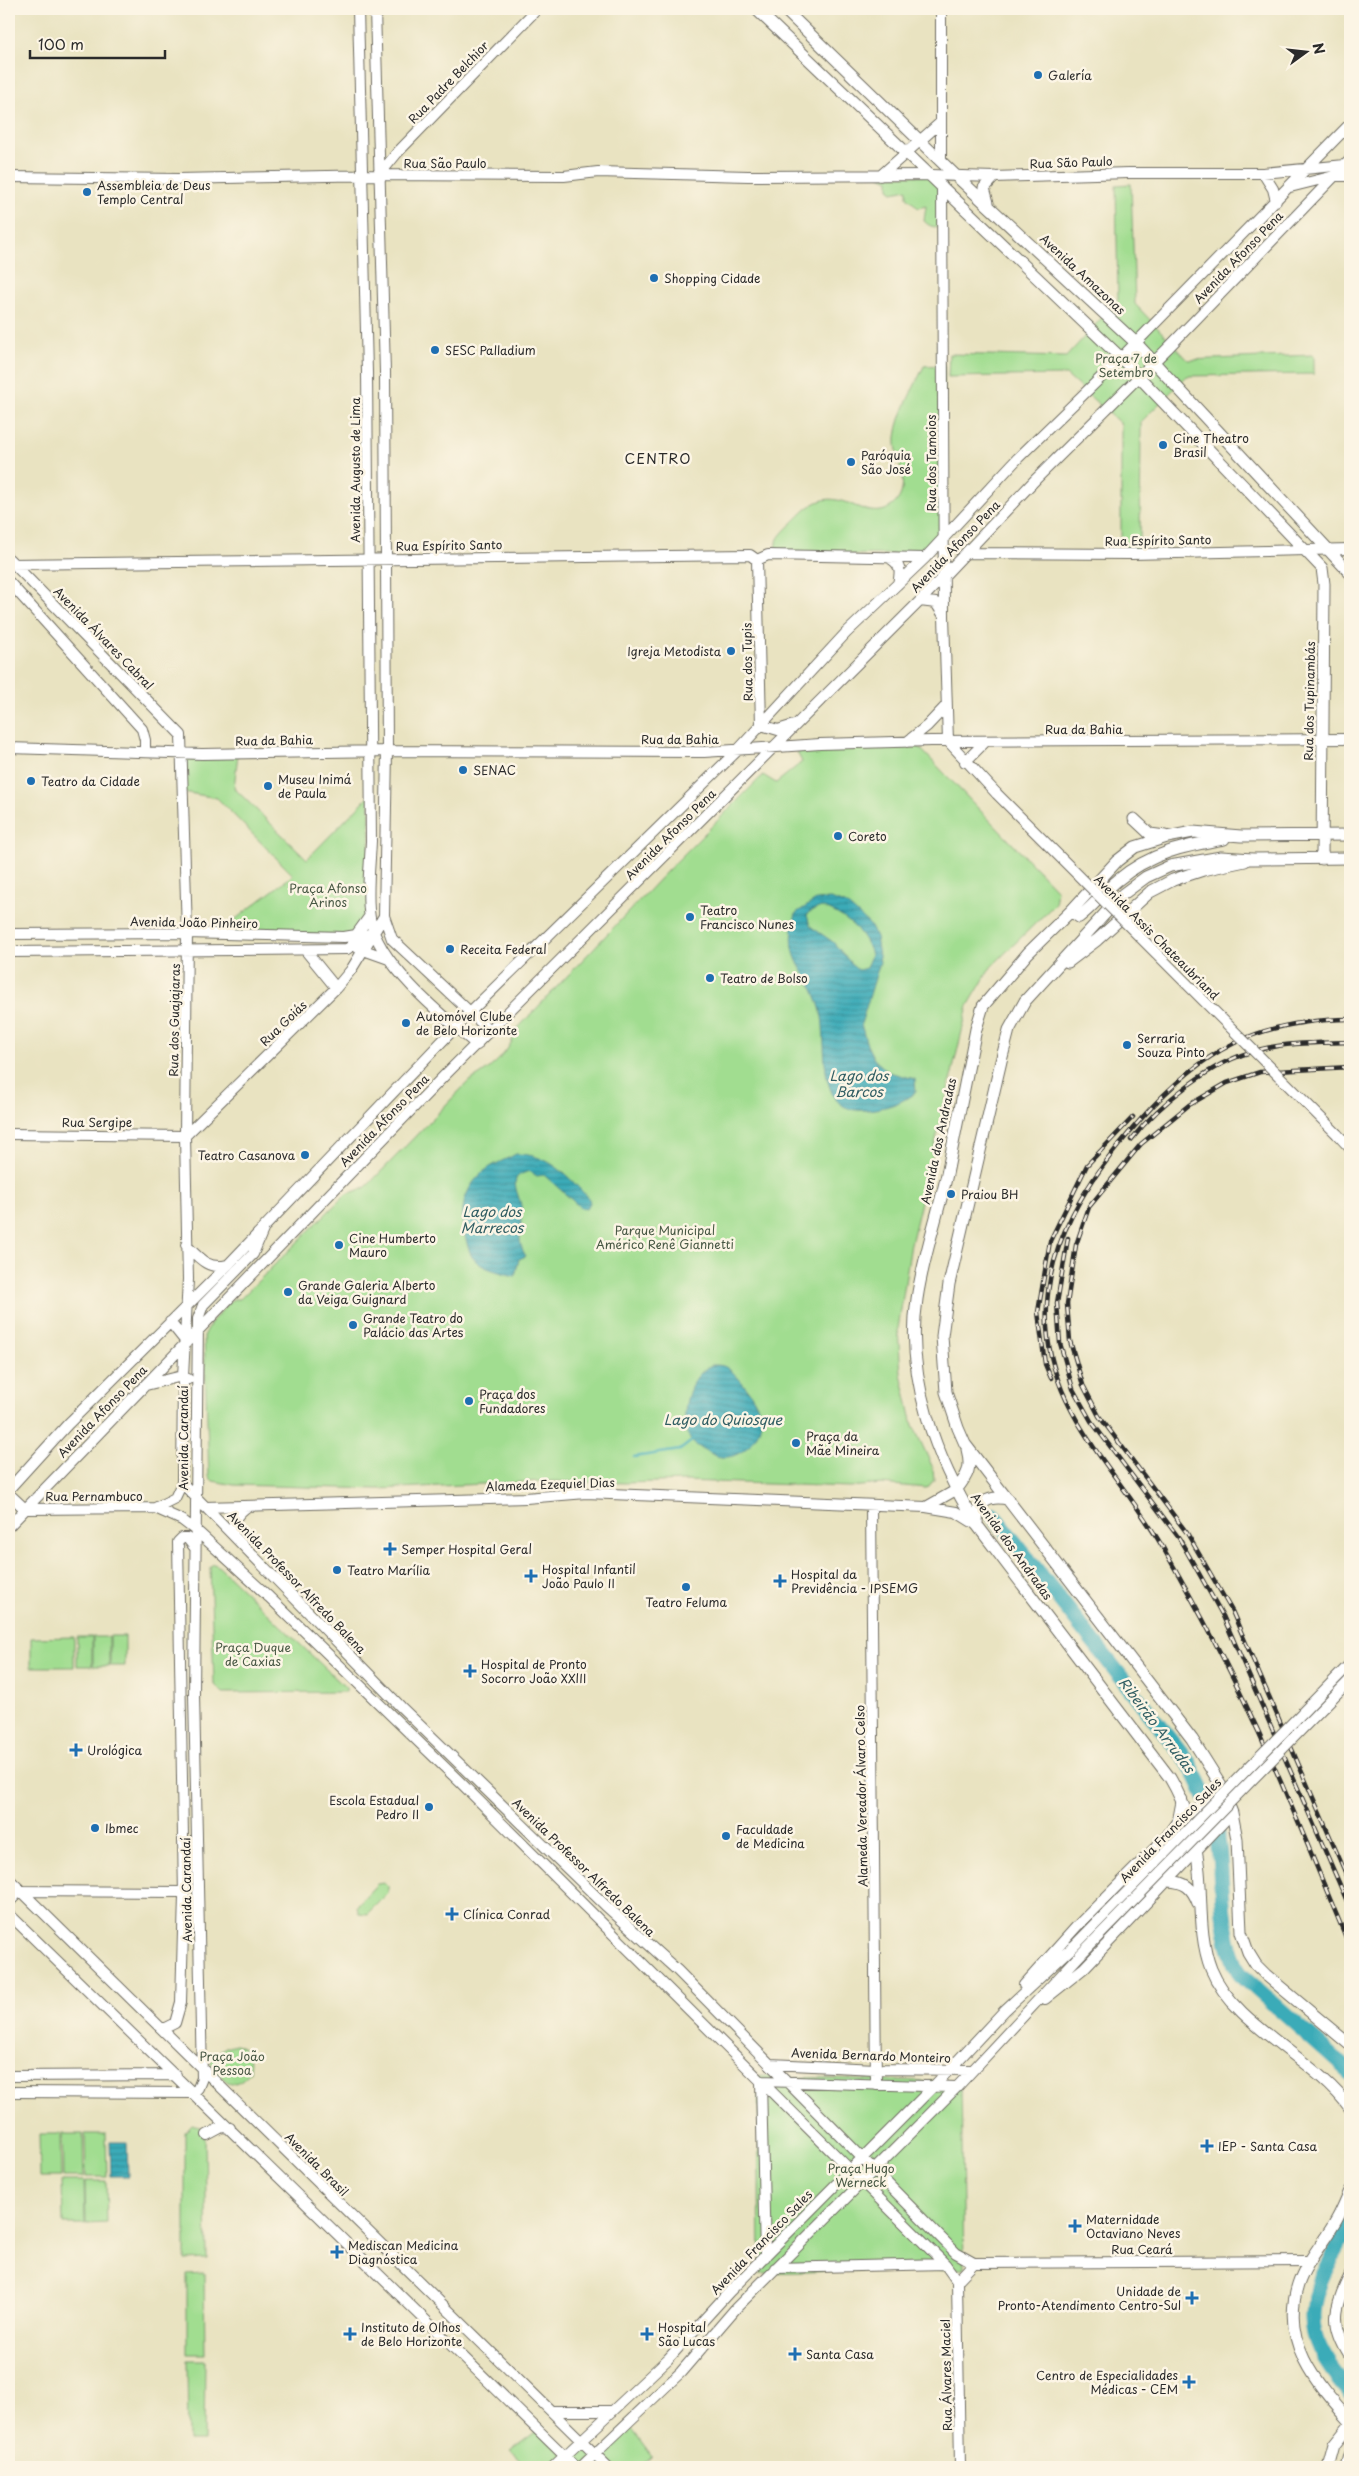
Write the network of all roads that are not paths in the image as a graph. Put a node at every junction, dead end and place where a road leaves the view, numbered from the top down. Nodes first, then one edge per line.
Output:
1 (358, 9) edge
2 (376, 9) edge
3 (756, 9) edge
4 (784, 9) edge
5 (941, 9) edge
6 (532, 11) edge
7 (940, 123) junction
8 (1350, 124) edge
9 (919, 141) junction
10 (906, 153) junction
11 (941, 161) junction
12 (1348, 163) edge
13 (1305, 170) junction
14 (1263, 173) junction
15 (379, 175) junction
16 (930, 175) junction
17 (880, 176) junction
18 (955, 176) junction
19 (1334, 176) junction
20 (1350, 176) edge
21 (363, 177) junction
22 (994, 177) junction
23 (9, 178) edge
24 (942, 186) junction
25 (1289, 188) junction
26 (1276, 201) junction
27 (988, 205) junction
28 (1136, 343) junction
29 (1122, 358) junction
30 (1154, 361) junction
31 (1139, 376) junction
32 (944, 535) junction
33 (1328, 549) junction
34 (1350, 549) edge
35 (1305, 550) junction
36 (966, 553) junction
37 (887, 557) junction
38 (925, 558) junction
39 (385, 559) junction
40 (367, 560) junction
41 (757, 560) junction
42 (10, 562) edge
43 (1350, 573) edge
44 (944, 575) junction
45 (9, 582) edge
46 (898, 584) junction
47 (920, 601) junction
48 (944, 616) junction
49 (946, 706) junction
50 (798, 723) junction
51 (761, 725) junction
52 (787, 734) junction
53 (181, 736) joint
54 (1322, 740) junction
55 (1350, 740) edge
56 (948, 741) junction
57 (907, 742) junction
58 (985, 742) junction
59 (796, 746) junction
60 (9, 748) edge
61 (774, 748) junction
62 (738, 750) junction
63 (145, 751) junction
64 (370, 751) junction
65 (387, 751) junction
66 (181, 753) junction
67 (965, 762) junction
68 (1134, 819) dead end
69 (1321, 835) junction
70 (1350, 835) edge
71 (1167, 836) junction
72 (1241, 836) junction
73 (1350, 858) edge
74 (1253, 859) junction
75 (1322, 859) junction
76 (1075, 914) junction
77 (384, 916) junction
78 (369, 917) junction
79 (1096, 922) junction
80 (1109, 927) junction
81 (374, 931) junction
82 (187, 933) junction
83 (9, 934) edge
84 (352, 947) junction
85 (187, 950) junction
86 (363, 950) junction
87 (306, 951) junction
88 (9, 952) edge
89 (390, 960) junction
90 (1044, 980) junction
91 (336, 988) junction
92 (470, 1012) junction
93 (456, 1028) junction
94 (490, 1030) junction
95 (477, 1045) junction
96 (9, 1134) edge
97 (185, 1136) junction
98 (1350, 1148) edge
99 (267, 1222) junction
100 (186, 1245) junction
101 (228, 1264) junction
102 (188, 1304) junction
103 (170, 1322) junction
104 (197, 1329) junction
105 (186, 1342) junction
106 (183, 1377) junction
107 (145, 1385) junction
108 (196, 1388) junction
109 (965, 1444) junction
110 (182, 1483) junction
111 (9, 1489) edge
112 (956, 1490) junction
113 (9, 1494) edge
114 (195, 1498) junction
115 (1008, 1499) junction
116 (248, 1506) junction
117 (871, 1506) junction
118 (926, 1507) junction
119 (155, 1508) junction
120 (205, 1508) junction
121 (25, 1509) junction
122 (182, 1520) joint
123 (977, 1525) junction
124 (9, 1526) edge
125 (196, 1531) junction
126 (233, 1533) junction
127 (195, 1548) junction
128 (1350, 1664) edge
129 (1350, 1680) edge
130 (177, 1702) junction
131 (194, 1702) junction
132 (401, 1707) junction
133 (392, 1717) junction
134 (1217, 1789) junction
135 (1182, 1799) junction
136 (1193, 1814) junction
137 (1229, 1815) junction
138 (1199, 1846) junction
139 (1131, 1871) junction
140 (9, 1879) edge
141 (1168, 1881) junction
142 (9, 1891) edge
143 (20, 1891) junction
144 (1110, 1891) junction
145 (184, 1892) junction
146 (1152, 1897) junction
147 (9, 1902) edge
148 (198, 1907) junction
149 (1136, 1914) junction
150 (1201, 1914) junction
151 (11, 1919) edge
152 (1079, 1949) junction
153 (1005, 2010) junction
154 (1024, 2015) junction
155 (163, 2029) junction
156 (1350, 2045) edge
157 (770, 2064) junction
158 (204, 2069) junction
159 (876, 2069) junction
160 (949, 2070) junction
161 (971, 2070) junction
162 (9, 2076) edge
163 (176, 2076) junction
164 (761, 2081) junction
165 (786, 2082) junction
166 (823, 2082) junction
167 (876, 2085) junction
168 (934, 2086) junction
169 (957, 2087) junction
170 (9, 2092) edge
171 (193, 2093) junction
172 (1350, 2108) edge
173 (819, 2116) junction
174 (230, 2128) junction
175 (208, 2135) dead end
176 (861, 2158) junction
177 (849, 2169) junction
178 (872, 2169) junction
179 (861, 2181) junction
180 (1350, 2191) edge
181 (956, 2253) junction
182 (765, 2258) junction
183 (1311, 2261) junction
184 (974, 2263) junction
185 (945, 2264) junction
186 (775, 2268) junction
187 (1350, 2276) edge
188 (957, 2282) junction
189 (1350, 2355) edge
190 (668, 2359) junction
191 (681, 2372) junction
192 (552, 2411) junction
193 (613, 2411) junction
194 (1350, 2423) edge
195 (581, 2440) junction
196 (596, 2454) junction
197 (1350, 2454) edge
198 (564, 2456) junction
199 (553, 2467) edge
200 (576, 2467) edge
201 (581, 2467) edge
202 (608, 2467) edge
203 (960, 2467) edge
204 (1328, 2467) edge
205 (1347, 2467) edge

1 - 21 street, Avenida Augusto de Lima
2 - 15 street
3 - 10 main road
4 - 9 main road, Avenida Amazonas
5 - 7 street
6 - 15 street, Rua Padre Belchior
7 - 9 street
7 - 11 street
8 - 13 street, Avenida Afonso Pena
9 - 10 street
9 - 11 main road, Avenida Amazonas
10 - 16 main road
10 - 17 street
11 - 18 main road, Avenida Amazonas
12 - 13 street, Rua São Paulo
12 - 19 street, Avenida Afonso Pena
13 - 14 street, Rua São Paulo
13 - 25 street, Avenida Afonso Pena
14 - 22 street, Rua São Paulo
14 - 26 street
15 - 17 street, Rua São Paulo
15 - 21 street, Rua São Paulo
15 - 39 street
16 - 17 street, Rua São Paulo
16 - 18 street, Rua São Paulo
16 - 24 main road
18 - 22 street, Rua São Paulo
18 - 27 main road, Avenida Amazonas
19 - 20 street
19 - 25 street
19 - 30 street, Avenida Afonso Pena
21 - 23 street, Rua São Paulo
21 - 40 street, Avenida Augusto de Lima
22 - 27 main road
24 - 29 main road
24 - 32 street, Rua dos Tamoios
25 - 26 street, Avenida Afonso Pena
26 - 28 street, Avenida Afonso Pena
27 - 28 main road, Avenida Amazonas
28 - 29 street, Avenida Afonso Pena
28 - 30 main road, Avenida Amazonas
29 - 31 main road
29 - 32 street, Avenida Afonso Pena
30 - 31 street, Avenida Afonso Pena
30 - 33 main road, Avenida Amazonas
31 - 35 main road
31 - 36 street, Avenida Afonso Pena
32 - 38 street, Avenida Afonso Pena
32 - 44 street, Rua dos Tamoios
33 - 34 street, Rua Espírito Santo
33 - 35 street, Rua Espírito Santo
33 - 43 main road, Avenida Amazonas
35 - 36 street, Rua Espírito Santo
35 - 54 main road, Rua dos Tupinambás
36 - 44 street, Avenida Afonso Pena
37 - 38 street, Rua Espírito Santo
37 - 41 street, Rua Espírito Santo
37 - 46 street
38 - 46 street, Avenida Afonso Pena
39 - 40 street, Rua Espírito Santo
39 - 41 street, Rua Espírito Santo
39 - 65 street
40 - 42 street, Rua Espírito Santo
40 - 64 street, Avenida Augusto de Lima
41 - 51 street, Rua dos Tupis
42 - 53 street, Avenida Álvares Cabral
44 - 47 street, Avenida Afonso Pena
44 - 48 street, Rua dos Tamoios
45 - 63 street
46 - 51 street, Avenida Afonso Pena
47 - 48 street
47 - 50 street, Avenida Afonso Pena
48 - 49 street, Rua dos Tamoios
49 - 56 street, Rua dos Tamoios
49 - 57 street
50 - 51 street
50 - 52 street, Avenida Afonso Pena
51 - 62 street, Avenida Afonso Pena
52 - 59 street
52 - 61 street, Avenida Afonso Pena
53 - 66 street, Rua dos Guajajaras
54 - 55 street, Rua da Bahia
54 - 58 street, Rua da Bahia
54 - 69 main road, Rua dos Tupinambás
56 - 57 street, Rua da Bahia
56 - 58 street, Rua da Bahia
56 - 67 street, Avenida Assis Chateaubriand
57 - 59 street, Rua da Bahia
58 - 67 street
59 - 61 street, Rua da Bahia
60 - 63 street, Rua da Bahia
61 - 62 street, Rua da Bahia
61 - 94 street, Avenida Afonso Pena
62 - 65 street, Rua da Bahia
62 - 92 street, Avenida Afonso Pena
63 - 66 street, Rua da Bahia
64 - 65 street, Rua da Bahia
64 - 66 street, Rua da Bahia
64 - 78 street, Avenida Augusto de Lima
65 - 77 street
66 - 82 street, Rua dos Guajajaras
67 - 98 street, Avenida Assis Chateaubriand, bridge
68 - 71 main road
69 - 70 main road, Avenida dos Andradas
69 - 72 main road, Avenida dos Andradas
69 - 75 main road, Rua dos Tupinambás
71 - 72 main road, Avenida dos Andradas
71 - 76 main road, Avenida dos Andradas
72 - 76 main road, Avenida dos Andradas
73 - 75 main road, Avenida dos Andradas
74 - 75 main road, Avenida dos Andradas
74 - 79 main road, Avenida dos Andradas
74 - 80 main road, Avenida dos Andradas
76 - 79 main road
76 - 112 main road, Avenida dos Andradas
77 - 81 street, Rua Goiás
77 - 92 street
78 - 81 street, Avenida Augusto de Lima
78 - 82 street, Avenida João Pinheiro
79 - 80 main road
79 - 90 main road, Avenida dos Andradas
80 - 90 main road, Avenida dos Andradas
81 - 84 street
81 - 86 street, Rua Goiás
81 - 89 street
82 - 83 street, Avenida João Pinheiro
82 - 85 street, Rua dos Guajajaras
84 - 86 street
84 - 87 street
85 - 87 street
85 - 88 street
85 - 97 street, Rua dos Guajajaras
86 - 89 street
86 - 91 street, Rua Goiás
87 - 91 street
89 - 93 street
90 - 109 main road, Avenida dos Andradas
91 - 97 street, Rua Goiás
92 - 93 street, Avenida Afonso Pena
92 - 94 street
93 - 95 street
93 - 99 street, Avenida Afonso Pena
94 - 95 street, Avenida Afonso Pena
95 - 104 street, Avenida Afonso Pena
96 - 97 street, Rua Sergipe
97 - 100 street, Rua dos Guajajaras
99 - 101 street, Avenida Afonso Pena
99 - 104 street
100 - 101 street
100 - 102 street, Rua dos Guajajaras
101 - 102 street, Avenida Afonso Pena
102 - 103 street, Avenida Afonso Pena
102 - 105 street, Avenida Carandaí
103 - 105 street
103 - 111 street, Avenida Afonso Pena
104 - 105 street, Avenida Afonso Pena
104 - 108 street, Avenida Carandaí
105 - 106 street, Avenida Carandaí
105 - 107 street, Avenida Afonso Pena
106 - 107 street
106 - 108 street
106 - 110 street, Avenida Carandaí
107 - 121 street, Avenida Afonso Pena
108 - 114 street, Avenida Carandaí
109 - 112 main road
109 - 115 main road, Avenida dos Andradas
110 - 114 street, Avenida Professor Alfredo Balena
110 - 119 street
112 - 118 street
112 - 123 main road, Avenida dos Andradas
113 - 121 street
114 - 120 street, Avenida Professor Alfredo Balena
114 - 125 street, Avenida Carandaí
115 - 123 main road
115 - 134 main road, Avenida dos Andradas
116 - 117 street, Alameda Ezequiel Dias
116 - 120 street, Alameda Ezequiel Dias
116 - 126 street
117 - 118 street, Alameda Ezequiel Dias
117 - 159 street, Alameda Vereador Álvaro Celso
118 - 123 street, Alameda Ezequiel Dias
119 - 121 street, Rua Pernambuco
119 - 122 street, Rua Pernambuco
120 - 126 street, Avenida Professor Alfredo Balena
121 - 124 street, Avenida Afonso Pena
122 - 125 street, Avenida Professor Alfredo Balena
123 - 135 main road, Avenida dos Andradas
125 - 127 street, Avenida Carandaí
125 - 133 street, Avenida Professor Alfredo Balena
126 - 132 street, Avenida Professor Alfredo Balena
127 - 130 street, Avenida Carandaí
127 - 131 street, Avenida Carandaí
128 - 152 street, Avenida Francisco Sales, bridge
129 - 152 street, Avenida Francisco Sales, bridge
130 - 131 street
130 - 145 street, Avenida Carandaí
131 - 148 street, Avenida Carandaí
132 - 133 street
132 - 157 street, Avenida Professor Alfredo Balena
133 - 164 street, Avenida Professor Alfredo Balena
134 - 136 main road
134 - 137 main road, Avenida dos Andradas
135 - 136 main road, Avenida dos Andradas
135 - 139 street, Avenida Francisco Sales
136 - 138 main road, Avenida dos Andradas
137 - 138 street, Avenida Francisco Sales
137 - 156 main road, Avenida dos Andradas
138 - 141 street, Avenida Francisco Sales
138 - 150 main road, Avenida dos Andradas
139 - 144 street, Avenida Francisco Sales
139 - 146 street
140 - 143 street, Avenida Brasil
141 - 146 street, Avenida Francisco Sales
141 - 150 main road
142 - 143 street
143 - 145 street
143 - 147 street
143 - 155 street, Avenida Brasil
144 - 149 street
144 - 153 street, Avenida Francisco Sales
145 - 148 street
145 - 155 street, Avenida Carandaí
146 - 149 street, Avenida Francisco Sales
148 - 158 street, Avenida Carandaí
149 - 154 street, Avenida Francisco Sales
150 - 172 main road, Avenida dos Andradas
151 - 163 street
152 - 153 street, Avenida Francisco Sales
152 - 154 street, Avenida Francisco Sales
153 - 160 street, Avenida Francisco Sales
154 - 161 street, Avenida Francisco Sales
155 - 158 street, Avenida Brasil
157 - 159 street, Avenida Bernardo Monteiro
157 - 165 street, Avenida Professor Alfredo Balena
158 - 171 street
158 - 192 street, Avenida Brasil
159 - 160 street, Avenida Bernardo Monteiro
159 - 167 street, Alameda Vereador Álvaro Celso
160 - 161 street, Avenida Bernardo Monteiro
160 - 168 street, Avenida Francisco Sales
161 - 169 street, Avenida Francisco Sales
162 - 163 street
163 - 171 street
164 - 165 street
164 - 177 street, Avenida Professor Alfredo Balena
164 - 182 street
165 - 166 street
165 - 173 street, Avenida Professor Alfredo Balena
166 - 167 street
166 - 173 street
167 - 168 street
168 - 169 street
168 - 176 street, Avenida Francisco Sales
169 - 178 street, Avenida Francisco Sales
170 - 171 street
171 - 174 street
173 - 176 street, Avenida Professor Alfredo Balena
174 - 175 street
174 - 198 street
176 - 177 street, Avenida Francisco Sales
176 - 178 street, Avenida Professor Alfredo Balena
177 - 179 street, Avenida Professor Alfredo Balena
177 - 182 street, Avenida Francisco Sales
178 - 179 street, Avenida Francisco Sales
178 - 181 street, Avenida Professor Alfredo Balena
179 - 185 street, Avenida Professor Alfredo Balena
179 - 186 street, Avenida Francisco Sales
180 - 183 main road
181 - 184 street, Avenida Professor Alfredo Balena
181 - 185 street
182 - 186 street
182 - 190 street, Avenida Francisco Sales
183 - 184 street, Rua Ceará
183 - 194 main road
184 - 188 street
185 - 186 street
185 - 188 street, Avenida Professor Alfredo Balena
186 - 191 street, Avenida Francisco Sales
187 - 189 main road
188 - 203 street, Rua Álvares Maciel
190 - 191 street
190 - 193 street, Avenida Francisco Sales
191 - 196 street, Avenida Francisco Sales
192 - 193 street
192 - 195 street, Avenida Brasil
193 - 195 street, Avenida Francisco Sales
194 - 204 main road
195 - 196 street, Avenida Brasil
195 - 198 street, Avenida Francisco Sales
196 - 201 street, Avenida Francisco Sales
196 - 202 street, Avenida Brasil
197 - 205 main road
198 - 199 street, Avenida Francisco Sales
198 - 200 street

